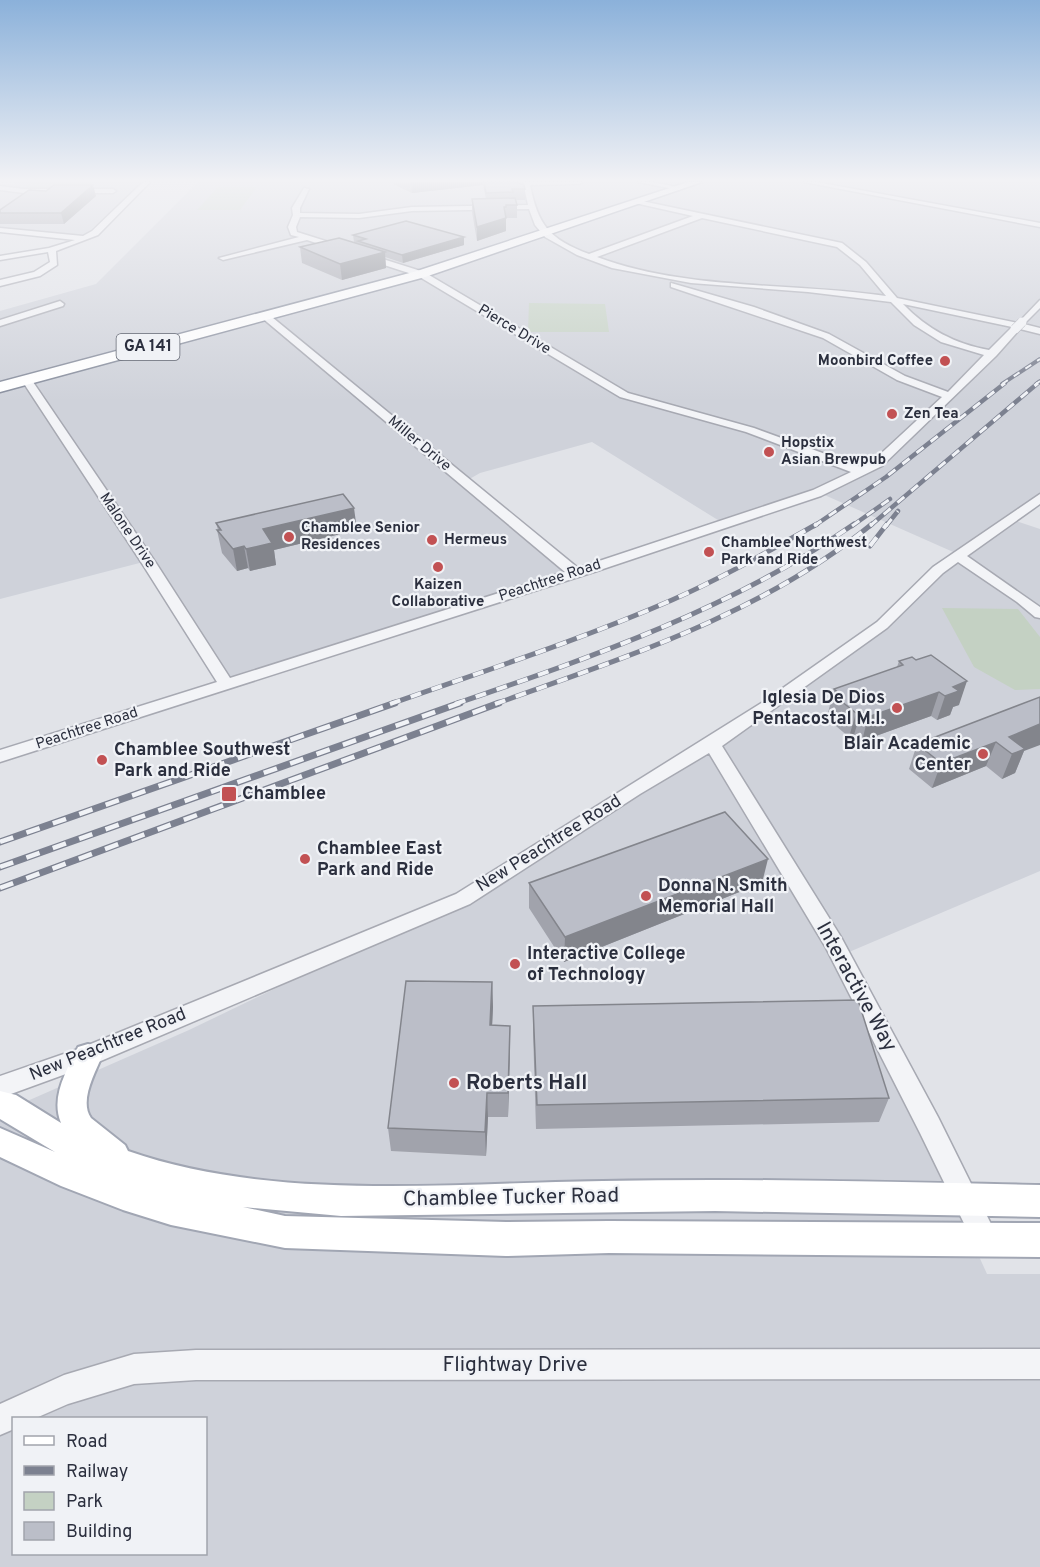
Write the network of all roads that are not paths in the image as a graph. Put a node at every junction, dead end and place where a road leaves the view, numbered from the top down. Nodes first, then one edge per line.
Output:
1 (19, 255) edge
2 (53, 255) edge
3 (234, 255) edge
4 (360, 255) edge
5 (479, 255) edge
6 (853, 255) edge
7 (589, 256) edge
8 (0, 258) edge
9 (222, 258) dead end
10 (620, 268) junction
11 (421, 274) junction
12 (0, 283) edge
13 (895, 301) junction
14 (1040, 303) edge
15 (60, 304) dead end
16 (264, 315) junction
17 (979, 318) junction
18 (914, 320) junction
19 (0, 323) edge
20 (1040, 331) edge
21 (993, 354) junction
22 (26, 379) junction
23 (0, 387) edge
24 (950, 396) junction
25 (861, 471) junction
26 (1040, 498) edge
27 (959, 557) junction
28 (974, 567) junction
29 (938, 570) junction
30 (575, 573) junction
31 (1040, 614) edge
32 (226, 684) junction
33 (712, 744) junction
34 (0, 756) edge
35 (88, 1056) junction
36 (0, 1087) edge
37 (0, 1105) edge
38 (0, 1142) edge
39 (129, 1167) junction
40 (965, 1199) junction
41 (1040, 1201) edge
42 (985, 1239) junction
43 (1040, 1240) edge
44 (1040, 1364) edge
45 (0, 1420) edge

1 - 8 street
2 - 12 street
3 - 9 street
4 - 11 street, Pierce Drive
5 - 11 highway, GA 141
6 - 13 street
7 - 10 street
10 - 13 street
10 - 24 street
11 - 16 highway, GA 141
11 - 25 street, Pierce Drive
13 - 17 street
13 - 18 street
14 - 21 street, Peachtree Road
15 - 19 street
16 - 22 highway, GA 141
16 - 30 street, Miller Drive
17 - 18 street
17 - 20 street
18 - 21 street
21 - 24 street, Peachtree Road
22 - 23 highway, GA 141
22 - 32 street, Malone Drive
24 - 25 street, Peachtree Road
25 - 30 street, Peachtree Road
26 - 27 street, New Peachtree Road
27 - 28 street
27 - 29 street, New Peachtree Road
28 - 29 street
28 - 31 street
29 - 33 street, New Peachtree Road
30 - 32 street, Peachtree Road
32 - 34 street, Peachtree Road
33 - 35 street, New Peachtree Road
33 - 40 street, Interactive Way
35 - 36 street, New Peachtree Road
35 - 39 main road
37 - 39 main road, Chamblee Tucker Road
38 - 42 main road, Chamblee Tucker Road
39 - 40 main road, Chamblee Tucker Road
40 - 41 main road, Chamblee Tucker Road
40 - 42 street, Interactive Way
42 - 43 main road, Chamblee Tucker Road
44 - 45 street, Flightway Drive

